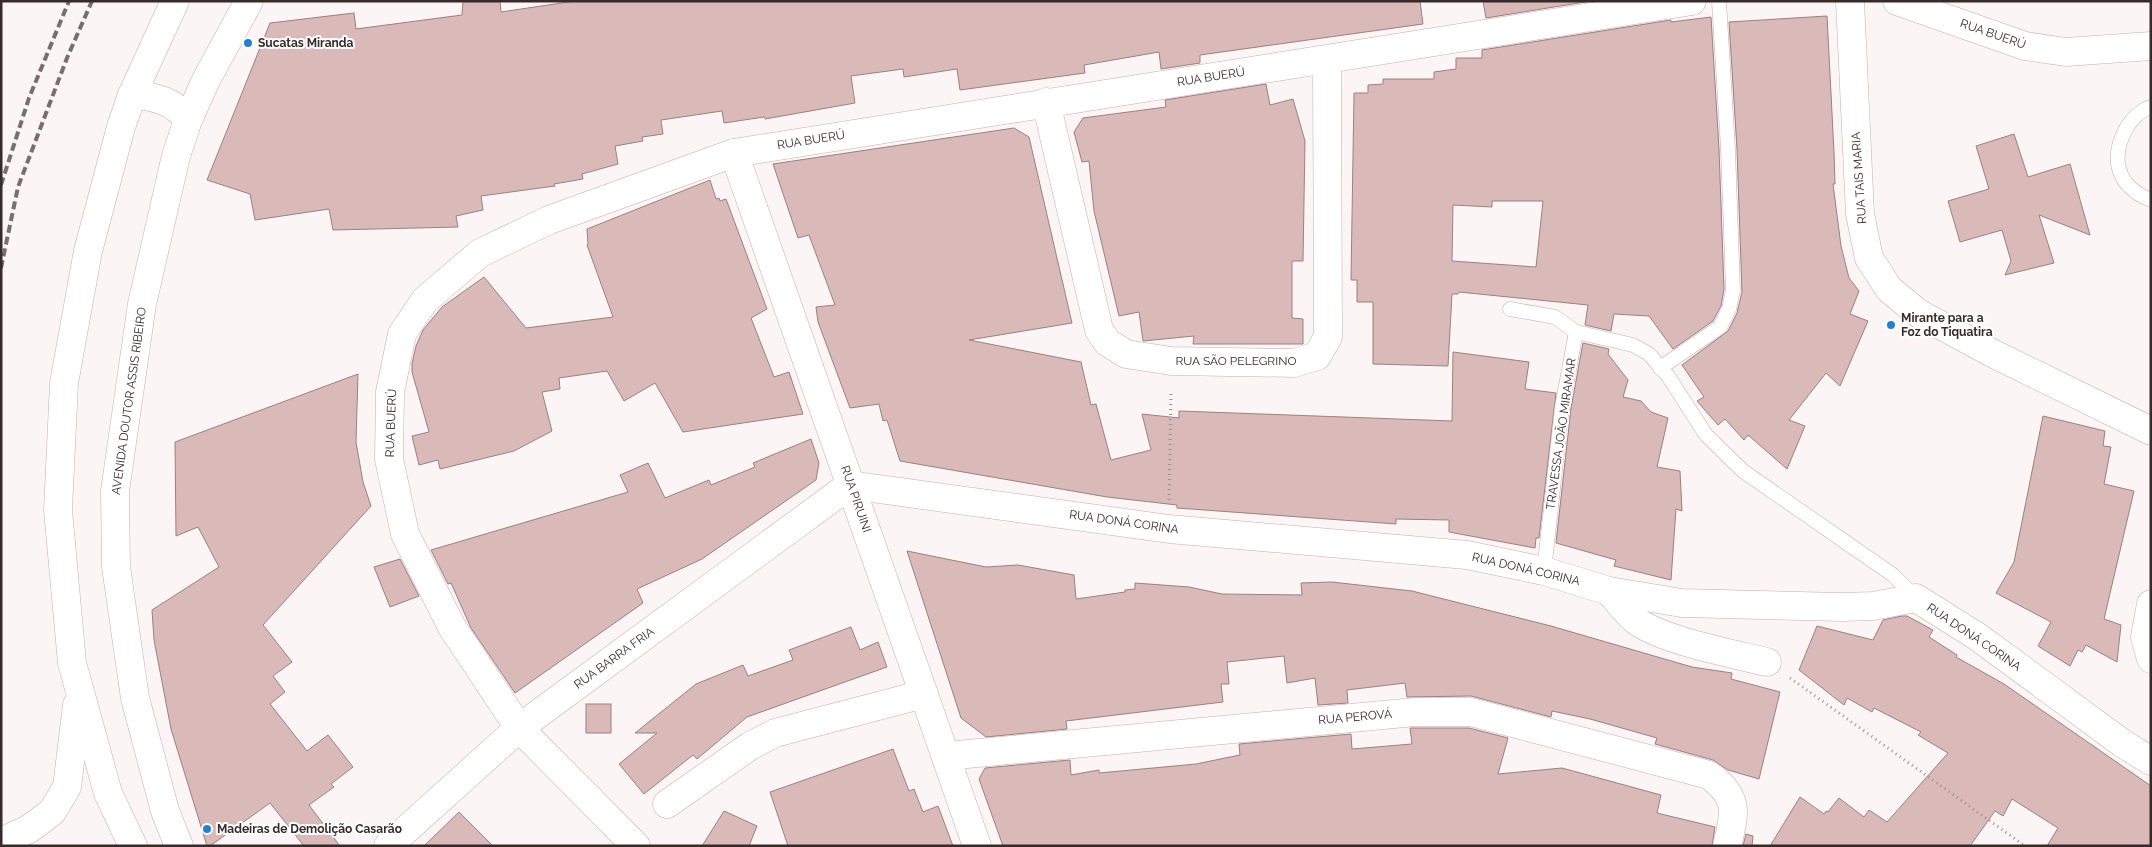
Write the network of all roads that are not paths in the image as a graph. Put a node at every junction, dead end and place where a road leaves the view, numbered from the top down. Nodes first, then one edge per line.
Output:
1 (175, 1) edge
2 (249, 1) edge
3 (1692, 1) edge
4 (1719, 1) edge
5 (1850, 1) edge
6 (1897, 1) edge
7 (1614, 7) edge
8 (2151, 46) edge
9 (1327, 60) junction
10 (132, 95) junction
11 (1046, 102) junction
12 (2151, 108) edge
13 (188, 120) junction
14 (734, 153) junction
15 (2151, 200) edge
16 (1510, 309) dead end
17 (1576, 332) junction
18 (1660, 368) junction
19 (2151, 431) edge
20 (850, 484) junction
21 (1544, 571) junction
22 (1609, 590) junction
23 (1916, 598) junction
24 (2151, 604) edge
25 (2151, 658) edge
26 (1768, 662) road end
27 (78, 693) junction
28 (924, 694) junction
29 (518, 728) junction
30 (946, 756) junction
31 (2151, 761) edge
32 (667, 804) dead end
33 (1, 842) edge
34 (176, 845) edge
35 (133, 846) edge
36 (388, 846) edge
37 (636, 846) edge
38 (977, 846) edge
39 (1727, 846) edge

1 - 10 street
2 - 13 street, AVENIDA DOUTOR ASSIS RIBEIRO
3 - 7 street, RUA BUERÚ
4 - 18 lane
5 - 19 street, RUA TAIS MARIA
6 - 8 street, RUA BUERÚ
7 - 9 street, RUA BUERÚ
9 - 11 street, RUA BUERÚ
9 - 11 street, RUA SÃO PELEGRINO
10 - 13 street
10 - 27 street
11 - 14 street, RUA BUERÚ
12 - 15 lane
13 - 34 street, AVENIDA DOUTOR ASSIS RIBEIRO
14 - 20 street, RUA PIRUINI
14 - 29 street, RUA BUERÚ
16 - 17 lane
17 - 18 lane
17 - 21 lane, TRAVESSA JOÃO MIRAMAR
18 - 23 lane
20 - 21 street, RUA DONÁ CORINA
20 - 28 street, RUA PIRUINI
20 - 29 street, RUA BARRA FRIA
21 - 22 street, RUA DONÁ CORINA
22 - 23 street, RUA DONÁ CORINA
22 - 26 street
23 - 31 street, RUA DONÁ CORINA
24 - 25 street
27 - 33 street
27 - 35 street
28 - 30 street, RUA PIRUINI
28 - 32 street
29 - 36 street, RUA BARRA FRIA
29 - 37 street, RUA BUERÚ
30 - 38 street, RUA PIRUINI
30 - 39 street, RUA PEROVÁ

